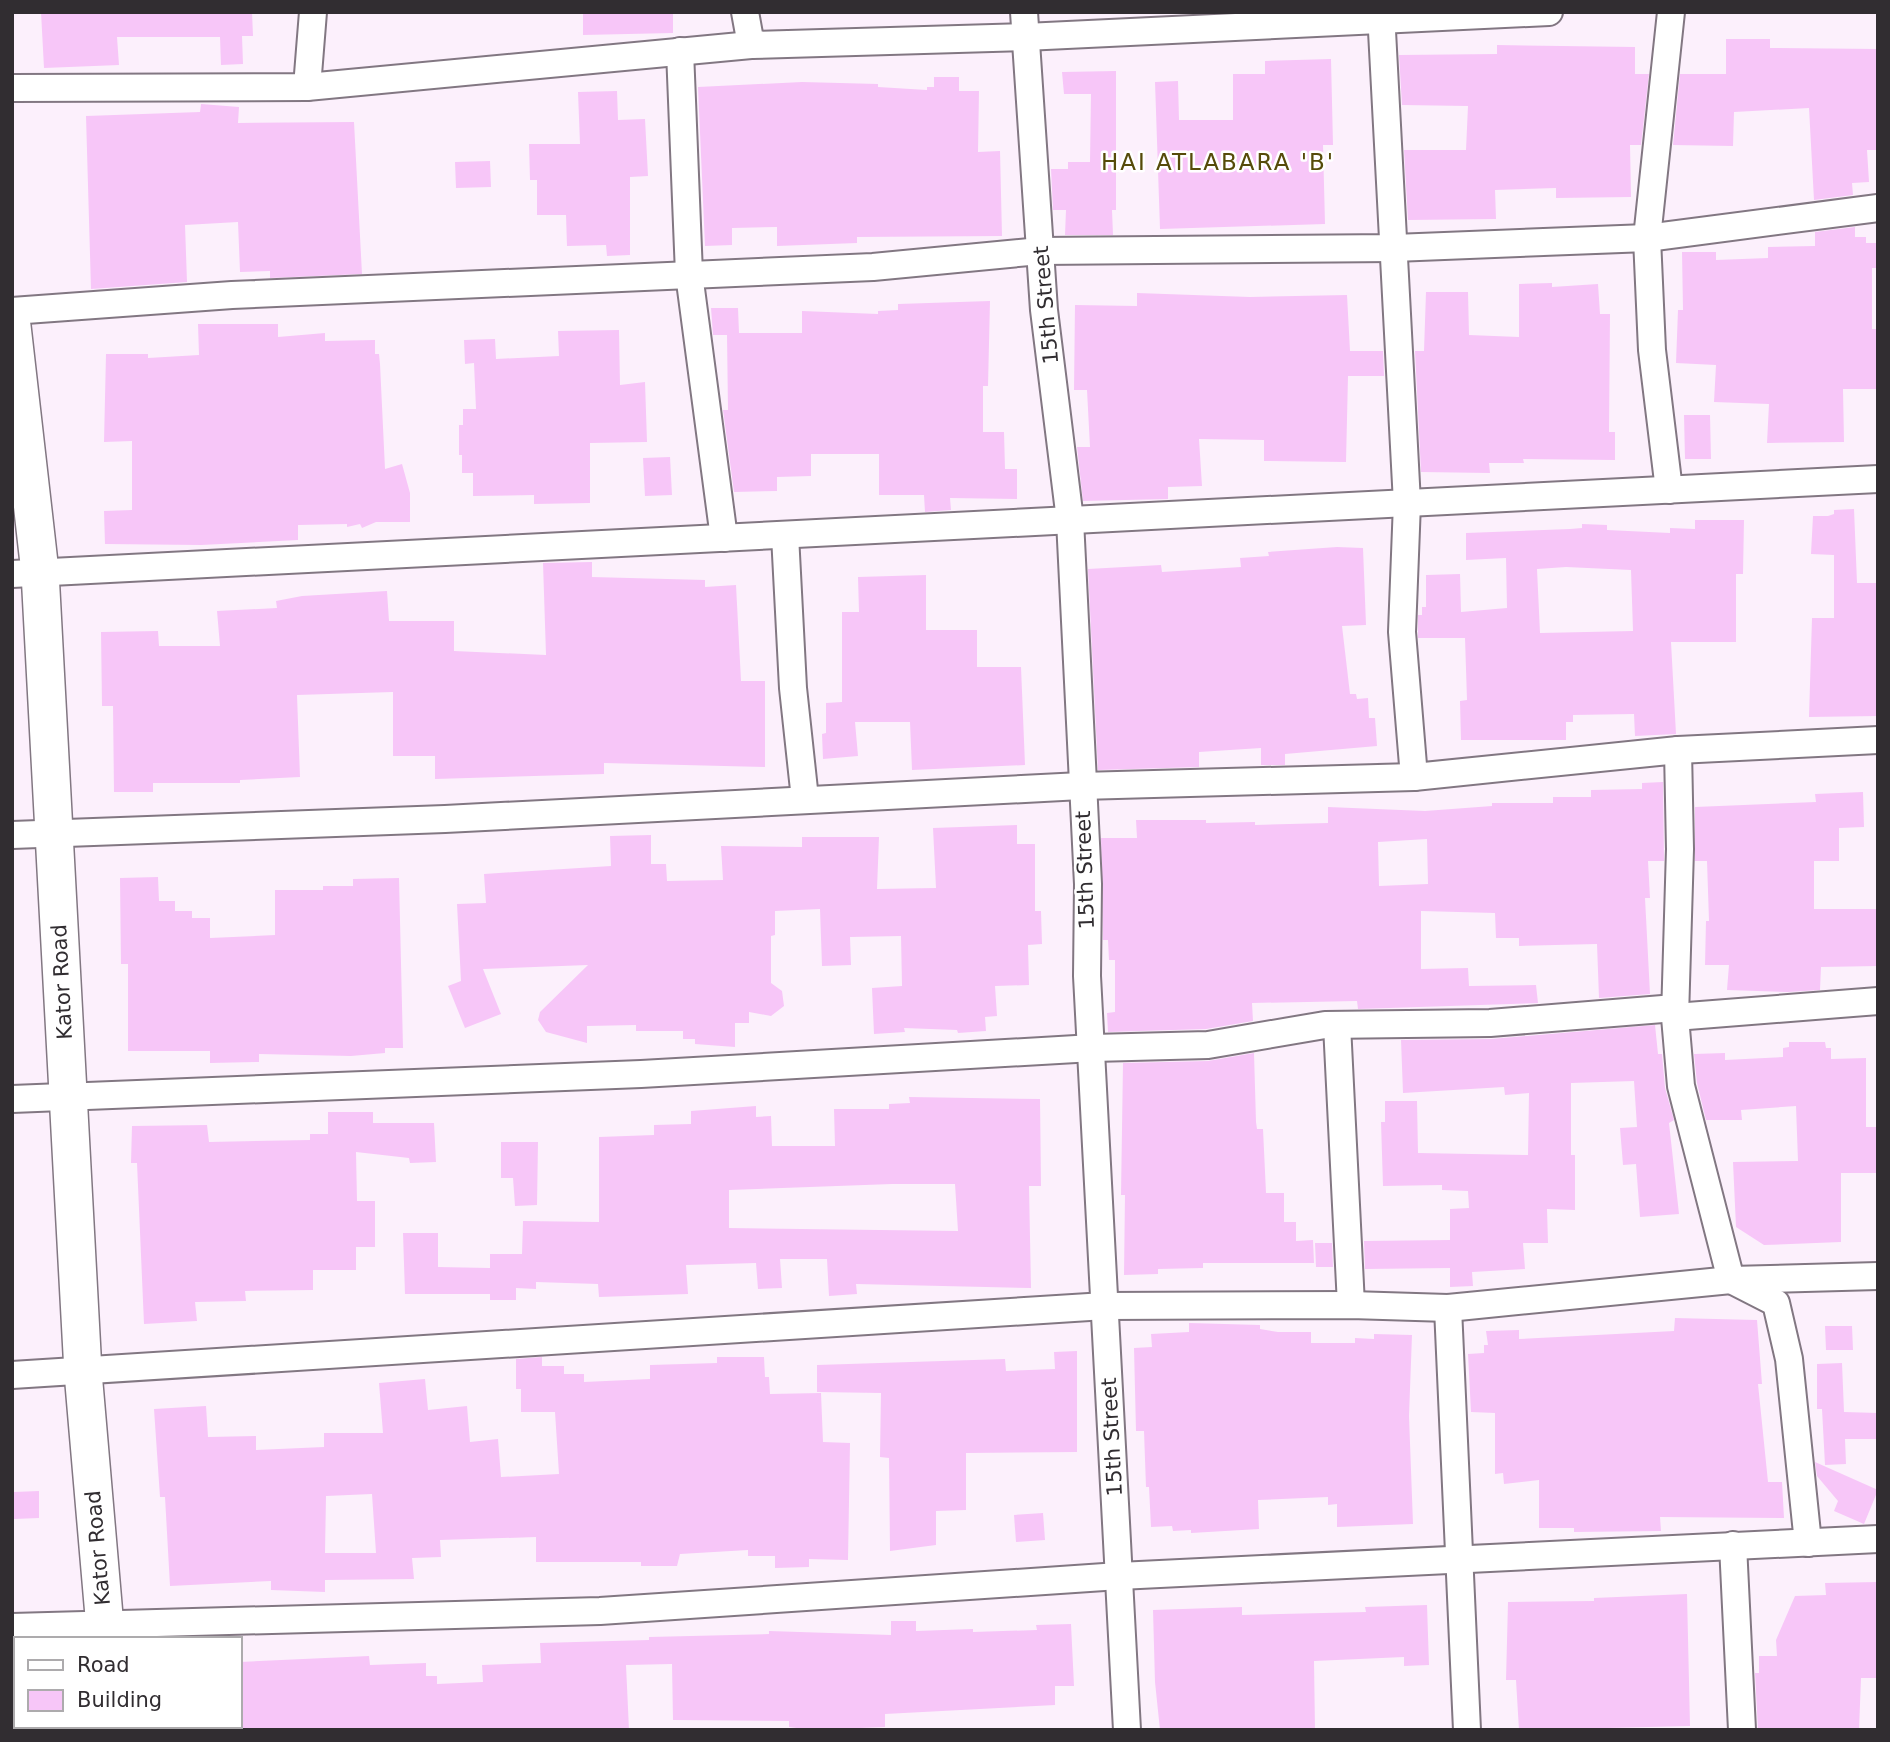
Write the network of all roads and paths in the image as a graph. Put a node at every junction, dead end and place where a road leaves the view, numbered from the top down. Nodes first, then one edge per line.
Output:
1 (313, 12) edge
2 (745, 12) edge
3 (1549, 12) edge
4 (1671, 12) edge
5 (1382, 17) edge
6 (1025, 25) edge
7 (751, 45) junction
8 (680, 51) junction
9 (307, 87) junction
10 (12, 88) edge
11 (1878, 208) edge
12 (1647, 238) junction
13 (1394, 248) junction
14 (1041, 251) junction
15 (690, 274) junction
16 (12, 311) edge
17 (12, 326) edge
18 (1878, 479) edge
19 (1669, 490) junction
20 (1407, 503) junction
21 (1070, 520) junction
22 (785, 535) junction
23 (724, 538) junction
24 (26, 573) edge
25 (1878, 740) edge
26 (1678, 750) junction
27 (1414, 777) junction
28 (1081, 786) junction
29 (805, 799) junction
30 (54, 834) junction
31 (12, 835) edge
32 (1878, 1001) edge
33 (1675, 1013) junction
34 (1337, 1025) junction
35 (1093, 1048) junction
36 (69, 1098) junction
37 (12, 1100) edge
38 (1878, 1276) edge
39 (1731, 1280) junction
40 (1351, 1305) junction
41 (1105, 1306) junction
42 (1448, 1308) junction
43 (83, 1372) junction
44 (12, 1375) edge
45 (1878, 1539) edge
46 (1808, 1543) junction
47 (1733, 1545) junction
48 (1459, 1559) junction
49 (1119, 1576) junction
50 (12, 1627) edge
51 (105, 1632) edge
52 (1128, 1730) edge
53 (1467, 1730) edge
54 (1742, 1730) edge

1 - 9 street
2 - 7 street
3 - 5 street
4 - 12 street
5 - 6 street
5 - 13 street
6 - 7 street
6 - 14 street, 15th Street
7 - 8 street
8 - 9 street
8 - 15 street
9 - 10 street
11 - 12 street
12 - 13 street
12 - 19 street
13 - 14 street
13 - 20 street
14 - 15 street
14 - 21 street, 15th Street
15 - 16 street
15 - 23 street
17 - 24 main road, Kator Road
18 - 19 street
19 - 20 street
20 - 21 street
20 - 27 street
21 - 22 street
21 - 28 street, 15th Street
22 - 23 street
22 - 29 street
23 - 24 street
24 - 30 main road, Kator Road
25 - 26 street
26 - 27 street
26 - 33 street
27 - 28 street
28 - 29 street
28 - 35 street, 15th Street
29 - 30 street
30 - 31 street
30 - 36 main road, Kator Road
32 - 33 street
33 - 34 street
33 - 39 street
34 - 35 street
34 - 40 street
35 - 36 street
35 - 41 street, 15th Street
36 - 37 street
36 - 43 main road, Kator Road
38 - 39 street
39 - 42 street
39 - 46 street
40 - 41 street
40 - 42 street
41 - 43 street
41 - 49 street, 15th Street
42 - 48 street
43 - 44 street
43 - 51 main road, Kator Road
45 - 46 street
46 - 47 street
47 - 48 street
47 - 54 street
48 - 49 street
48 - 53 street
49 - 51 street
49 - 52 street, 15th Street
50 - 51 street

